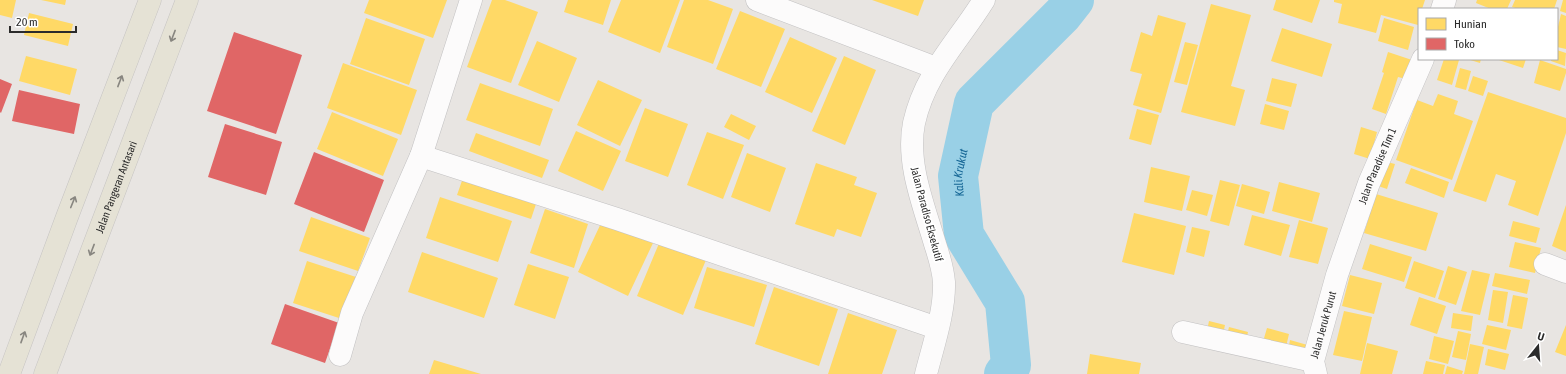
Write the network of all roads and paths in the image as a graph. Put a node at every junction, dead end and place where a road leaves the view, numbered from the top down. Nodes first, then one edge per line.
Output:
1 (150, 0) edge
2 (187, 0) edge
3 (471, 0) edge
4 (757, 0) edge
5 (984, 0) edge
6 (1424, 60) edge
7 (936, 68) junction
8 (421, 156) junction
9 (1545, 264) dead end
10 (1566, 272) edge
11 (1337, 275) joint
12 (937, 328) junction
13 (1183, 332) dead end
14 (340, 355) dead end
15 (1314, 367) edge
16 (9, 374) edge
17 (44, 374) edge
18 (926, 374) edge

16 -> 1 main road
2 -> 17 main road, Jalan Pangeran Antasari
3 - 8 street
4 - 7 street
5 - 7 street, Jalan Paradiso Eksekutif
6 - 11 street, Jalan Paradise Tim 1
7 - 12 street, Jalan Paradiso Eksekutif
8 - 12 street
8 - 14 street
9 - 10 street
11 - 15 street, Jalan Jeruk Purut
12 - 18 street, Jalan Paradiso Eksekutif
13 - 15 street

